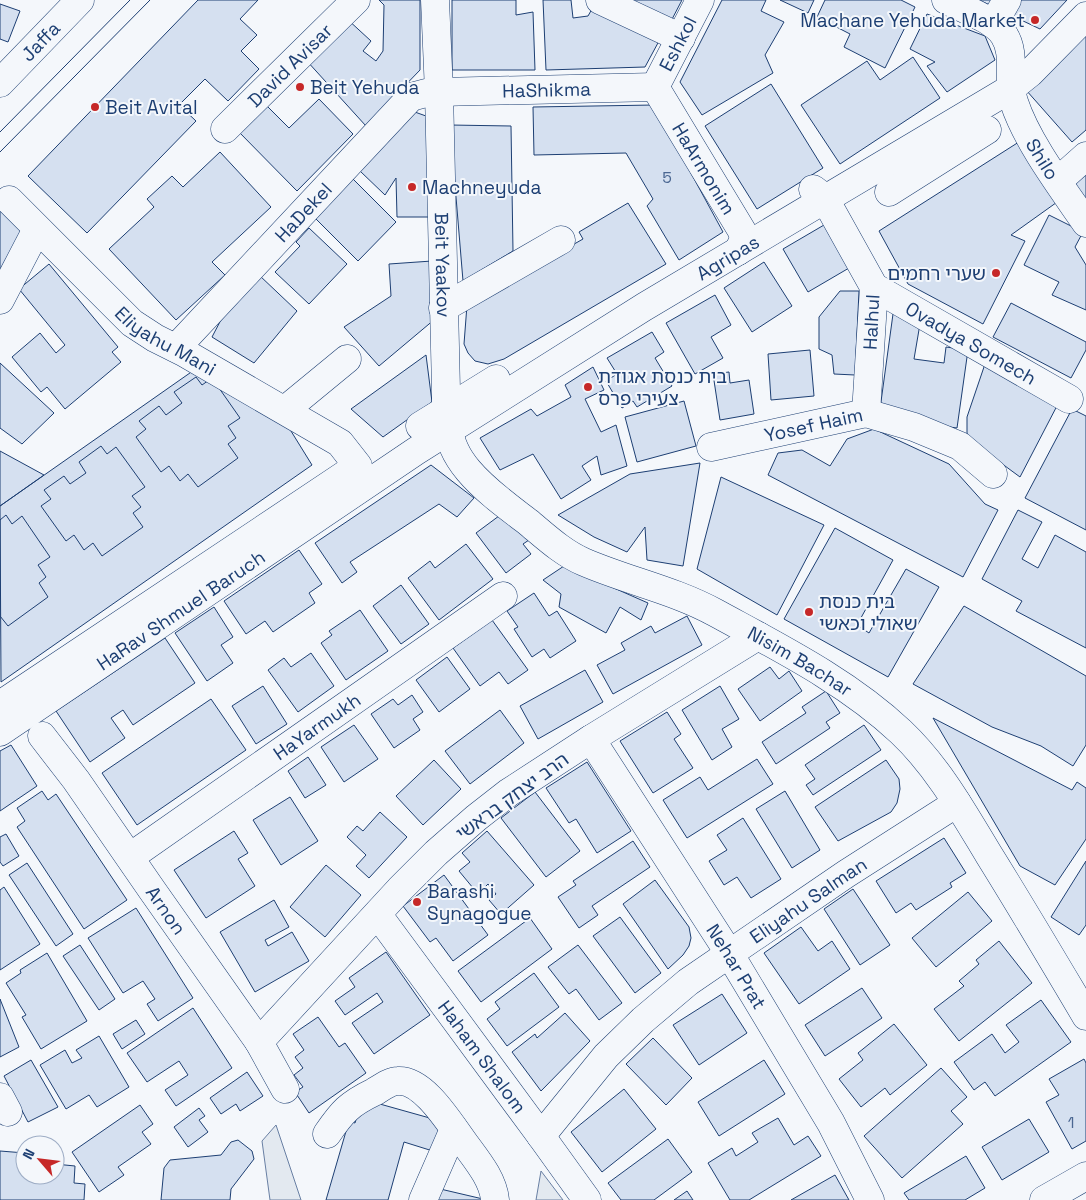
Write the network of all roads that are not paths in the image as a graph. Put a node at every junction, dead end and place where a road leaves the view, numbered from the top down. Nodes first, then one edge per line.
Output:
1 (55, 0) edge
2 (80, 0) edge
3 (356, 0) edge
4 (435, 0) edge
5 (600, 0) edge
6 (700, 0) edge
7 (946, 0) edge
8 (1007, 0) edge
9 (1082, 0) edge
10 (1086, 16) edge
11 (993, 24) junction
12 (681, 38) junction
13 (0, 62) edge
14 (1010, 80) junction
15 (0, 83) edge
16 (655, 87) junction
17 (439, 92) junction
18 (225, 129) dead end
19 (987, 130) dead end
20 (928, 152) junction
21 (1086, 156) edge
22 (1058, 181) junction
23 (889, 192) dead end
24 (819, 194) junction
25 (9, 200) dead end
26 (1086, 223) edge
27 (37, 229) junction
28 (561, 240) dead end
29 (740, 241) junction
30 (874, 287) junction
31 (0, 300) edge
32 (443, 308) junction
33 (176, 348) junction
34 (347, 360) dead end
35 (1069, 399) dead end
36 (285, 410) junction
37 (866, 414) junction
38 (447, 420) junction
39 (711, 447) dead end
40 (993, 474) dead end
41 (354, 477) junction
42 (503, 596) dead end
43 (758, 636) junction
44 (0, 704) edge
45 (0, 732) edge
46 (42, 736) dead end
47 (591, 739) junction
48 (957, 803) junction
49 (130, 857) junction
50 (378, 915) junction
51 (729, 954) junction
52 (1086, 1016) edge
53 (259, 1042) junction
54 (285, 1089) dead end
55 (454, 1129) junction
56 (327, 1134) dead end
57 (541, 1136) junction
58 (1086, 1176) edge
59 (423, 1200) edge
60 (495, 1200) edge
61 (586, 1200) edge
62 (870, 1200) edge
63 (1044, 1200) edge

1 - 13 street
2 - 15 street, Jaffa
3 - 18 street, David Avisar
4 - 17 street, Beit Yaakov
5 - 12 street
6 - 12 street, Eshkol
7 - 11 street
8 - 11 street
9 - 14 street, Agripas
10 - 14 street, Agripas
11 - 14 street, Shilo
12 - 16 street, Eshkol
14 - 20 street, Agripas
14 - 22 street, Shilo
14 - 24 street, Agripas
16 - 17 street, HaShikma
16 - 29 street, HaArmonim
17 - 32 street, Beit Yaakov
17 - 33 street, HaDekel
19 - 20 street
20 - 23 street
20 - 24 street, Agripas
21 - 22 street
22 - 26 street, Shilo
24 - 29 street, Agripas
24 - 30 street, Halhul
25 - 27 street, Eliyahu Mani
27 - 31 street
27 - 33 street, Eliyahu Mani
28 - 32 street
29 - 38 street, Agripas
30 - 35 street, Ovadya Somech
30 - 37 street, Halhul
32 - 38 street, Beit Yaakov
33 - 36 street, Eliyahu Mani
34 - 36 street
36 - 41 street, Eliyahu Mani
37 - 39 street, Yosef Haim
37 - 40 street, Yosef Haim
38 - 41 street, Agripas
38 - 43 street, Nisim Bachar
41 - 44 street, HaRav Shmuel Baruch
41 - 45 street, HaRav Shmuel Baruch
42 - 49 street, HaYarmukh
43 - 47 street, הרב יצחק בראשי
43 - 48 street, Nisim Bachar
46 - 49 street, Arnon
47 - 50 street, הרב יצחק בראשי
47 - 51 street, Nehar Prat
48 - 51 street, Eliyahu Salman
48 - 52 street, Nisim Bachar
49 - 53 street, Arnon
50 - 53 street, הרב יצחק בראשי
50 - 57 street, Haham Shalom
51 - 57 street, Eliyahu Salman
51 - 62 street, Nehar Prat
53 - 54 street, Arnon
55 - 56 street
55 - 59 street
55 - 60 street
57 - 61 street, Haham Shalom
58 - 63 street

